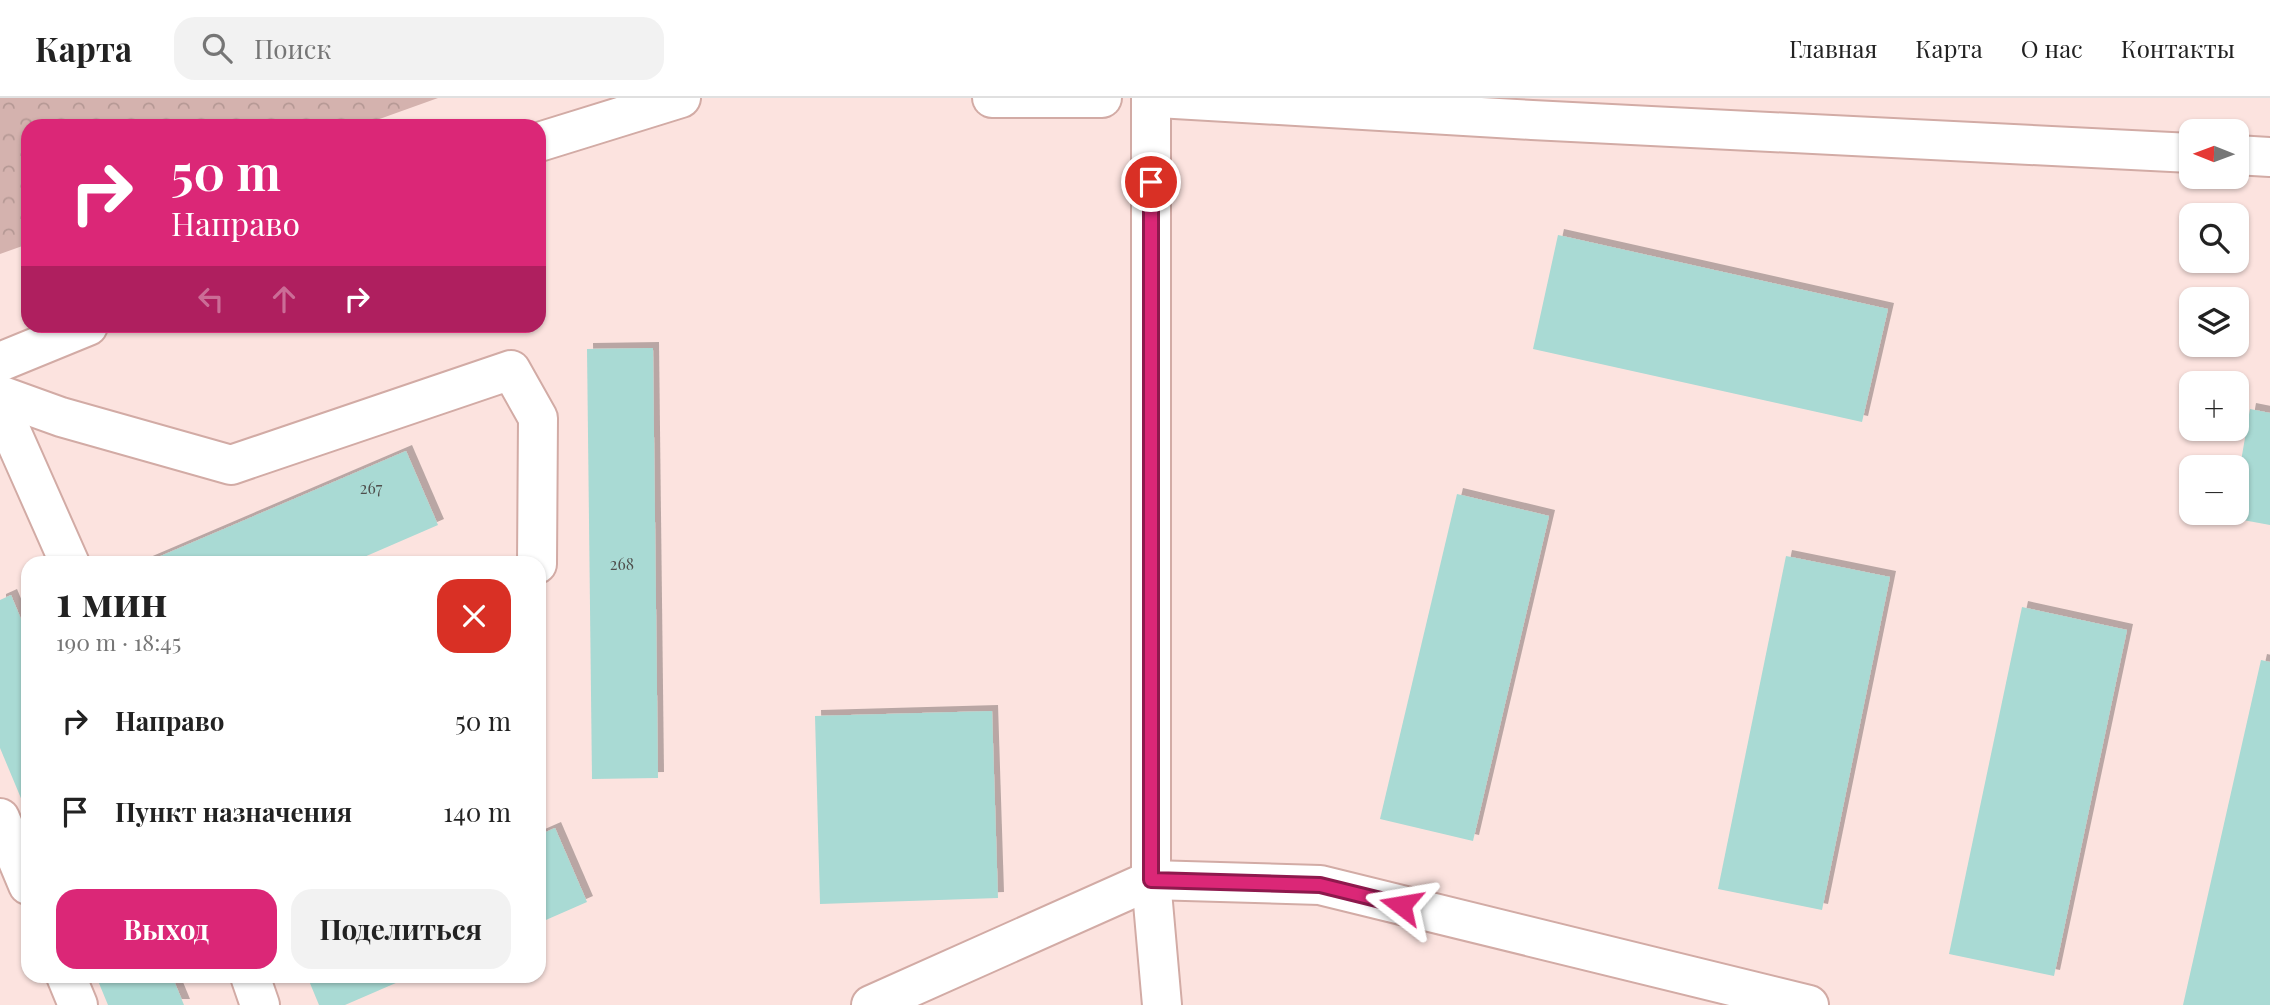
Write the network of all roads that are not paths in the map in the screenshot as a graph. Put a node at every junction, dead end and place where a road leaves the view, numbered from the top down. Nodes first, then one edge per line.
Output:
1 (681, 98) edge
2 (992, 98) edge
3 (1102, 98) edge
4 (1151, 98) edge
5 (1158, 98) edge
6 (546, 140) edge
7 (2179, 152) edge
8 (2249, 156) edge
9 (2270, 157) edge
10 (71, 333) edge
11 (0, 362) edge
12 (0, 395) edge
13 (0, 406) edge
14 (66, 556) edge
15 (537, 556) edge
16 (0, 818) edge
17 (21, 868) edge
18 (1151, 880) junction
19 (69, 983) edge
20 (252, 983) edge
21 (78, 1005) edge
22 (260, 1005) edge
23 (871, 1005) edge
24 (1162, 1005) edge
25 (1809, 1005) edge

1 - 6 street
2 - 3 street
4 - 18 street
5 - 7 street
8 - 9 street
10 - 11 street
12 - 15 street
13 - 14 street
16 - 17 street
18 - 23 street
18 - 24 street
18 - 25 street
19 - 21 street
20 - 22 street

